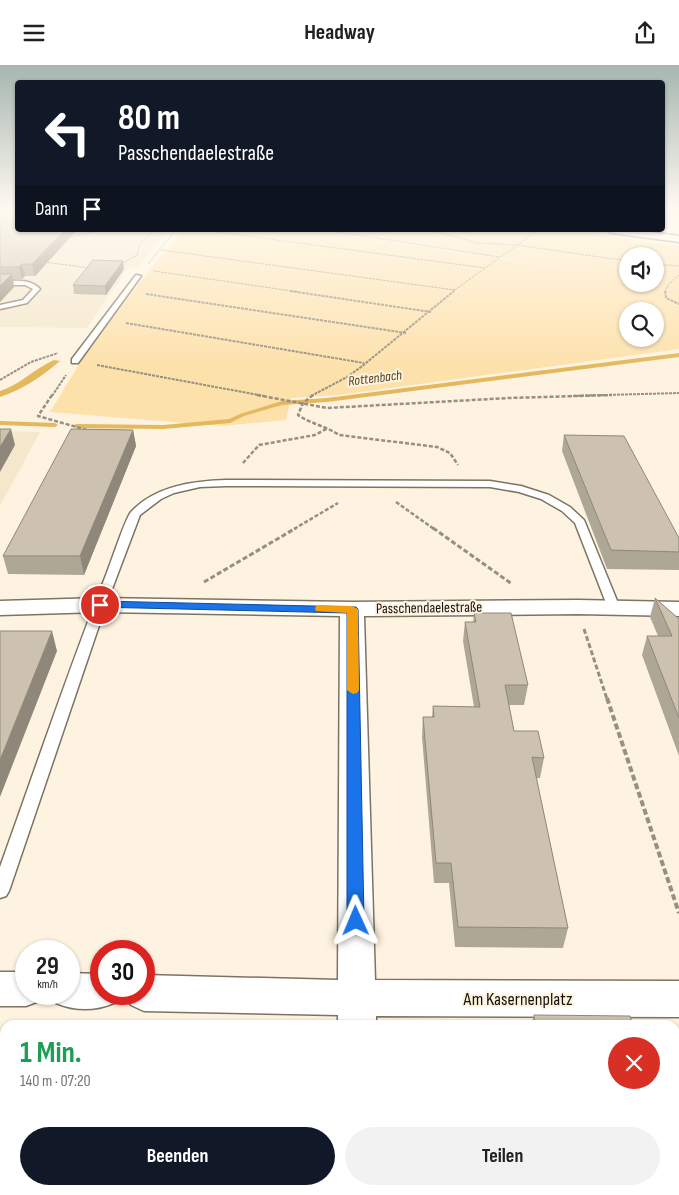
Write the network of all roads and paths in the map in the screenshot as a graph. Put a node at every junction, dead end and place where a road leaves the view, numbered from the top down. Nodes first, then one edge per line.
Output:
1 (57, 264) edge
2 (119, 264) edge
3 (149, 264) edge
4 (262, 264) edge
5 (453, 264) edge
6 (491, 264) edge
7 (664, 265) edge
8 (113, 266) edge
9 (679, 266) edge
10 (93, 268) edge
11 (485, 268) junction
12 (144, 270) junction
13 (679, 275) edge
14 (138, 276) joint
15 (0, 283) edge
16 (455, 290) junction
17 (126, 291) junction
18 (679, 304) edge
19 (0, 307) edge
20 (431, 312) junction
21 (105, 319) junction
22 (406, 333) junction
23 (84, 348) junction
24 (75, 361) junction
25 (365, 363) junction
26 (0, 380) edge
27 (679, 393) edge
28 (301, 404) junction
29 (329, 428) junction
30 (92, 432) edge
31 (226, 483) junction
32 (370, 484) junction
33 (471, 484) junction
34 (100, 605) junction
35 (165, 605) junction
36 (537, 607) junction
37 (578, 607) junction
38 (0, 608) edge
39 (614, 608) junction
40 (352, 609) junction
41 (679, 609) edge
42 (0, 891) edge
43 (679, 913) edge
44 (0, 989) edge
45 (15, 989) edge
46 (155, 994) edge
47 (679, 999) edge
48 (356, 1012) edge

1 - 10 path
2 - 8 path
3 - 12 path
4 - 16 path
5 - 11 path
6 - 11 path
7 - 9 path
11 - 16 path
12 - 14 path
12 - 20 path
13 - 18 path
14 - 17 lane
15 - 19 lane
16 - 20 path
17 - 21 lane
17 - 22 path
20 - 22 path
21 - 23 lane
21 - 25 path
22 - 25 path
23 - 24 lane
23 - 26 path
24 - 28 path
24 - 30 path
25 - 28 path
27 - 28 path
28 - 29 path
29 - 31 path
29 - 33 path
31 - 32 lane
31 - 34 lane
32 - 33 lane
32 - 35 path
32 - 36 path
33 - 39 lane
34 - 35 street, Passchendaelestraße
34 - 38 street, Passchendaelestraße
34 - 42 lane
35 - 40 street, Passchendaelestraße
36 - 37 street, Passchendaelestraße
36 - 40 street, Passchendaelestraße
37 - 39 street, Passchendaelestraße
37 - 43 path
39 - 41 street, Passchendaelestraße
40 - 48 street
44 - 45 street
46 - 48 street, Am Kasernenplatz
47 - 48 street, Am Kasernenplatz

